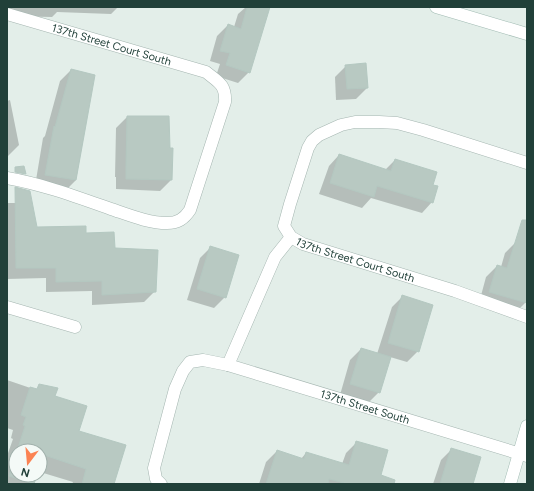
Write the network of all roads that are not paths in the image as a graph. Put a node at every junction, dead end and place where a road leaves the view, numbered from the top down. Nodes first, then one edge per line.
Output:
1 (436, 7) edge
2 (7, 14) edge
3 (527, 34) edge
4 (527, 163) edge
5 (7, 178) edge
6 (291, 237) junction
7 (7, 307) edge
8 (527, 317) edge
9 (74, 327) dead end
10 (228, 365) junction
11 (527, 426) edge
12 (523, 455) edge
13 (161, 484) edge
14 (510, 484) edge

1 - 3 street
2 - 5 street, 137th Street Court South
4 - 6 street, 137th Street Court South
6 - 8 street, 137th Street Court South
6 - 10 street
7 - 9 street
10 - 12 street, 137th Street South
10 - 13 street, 137th Street South
11 - 12 street
12 - 14 street

